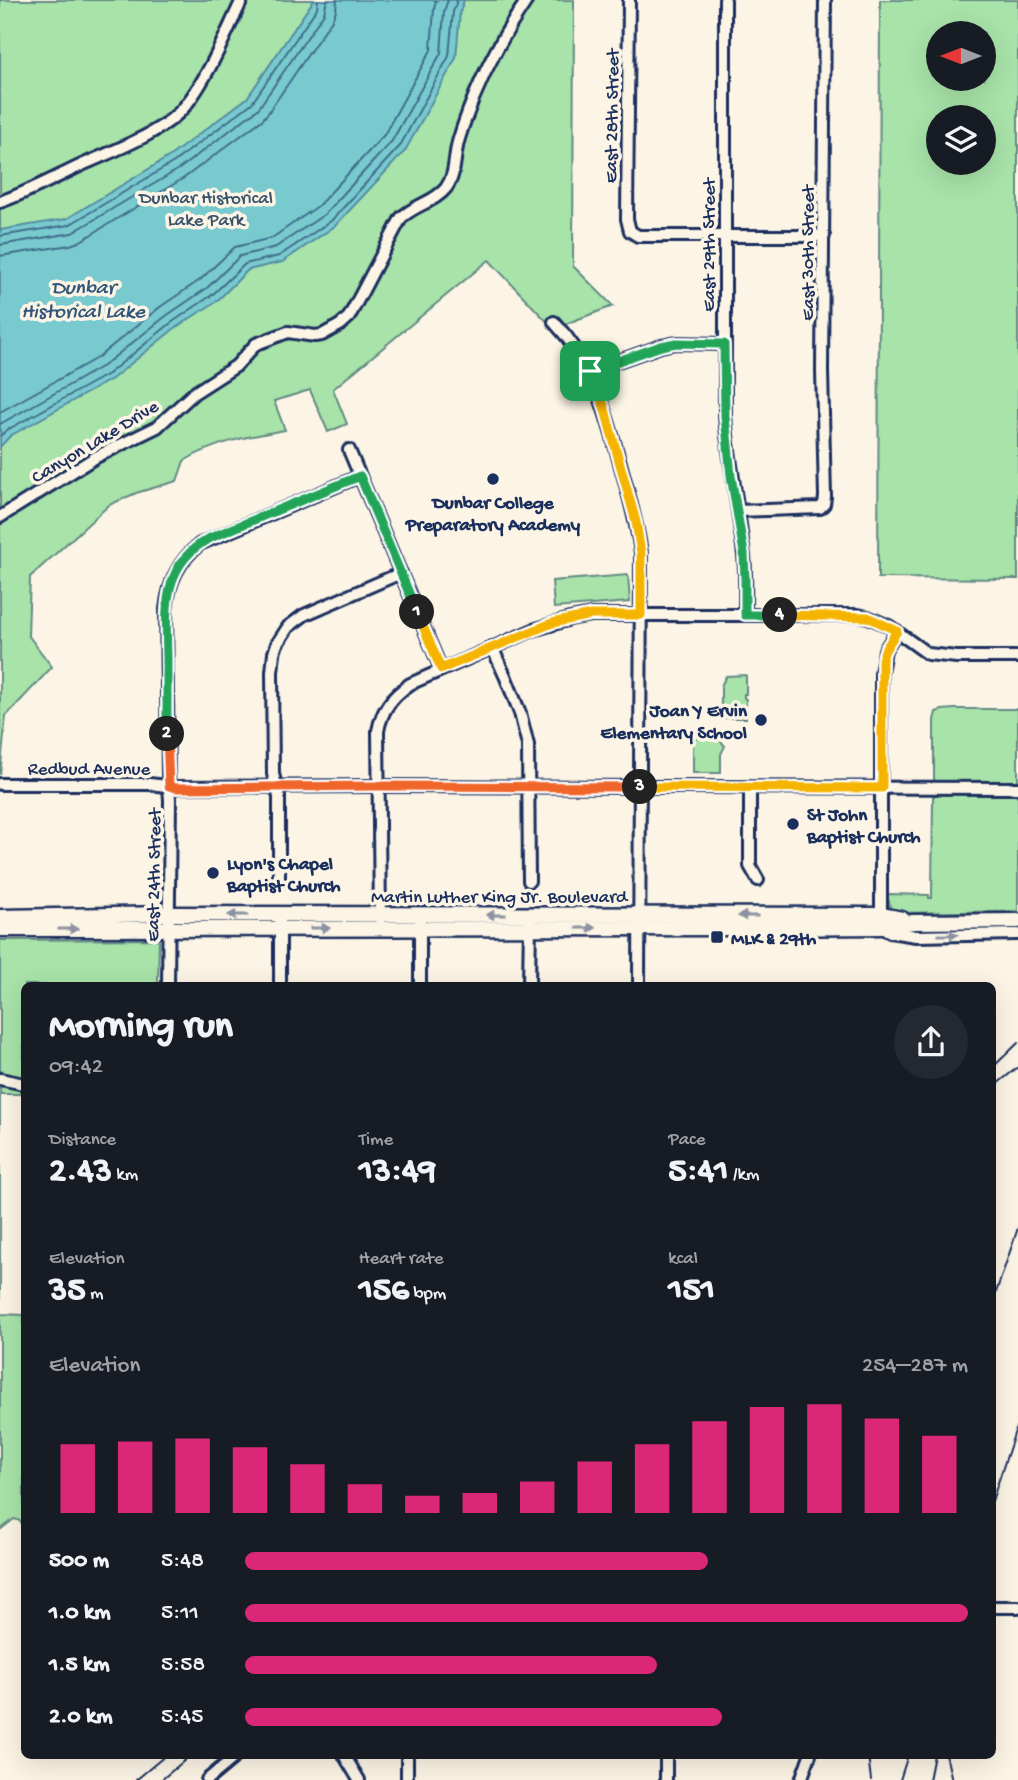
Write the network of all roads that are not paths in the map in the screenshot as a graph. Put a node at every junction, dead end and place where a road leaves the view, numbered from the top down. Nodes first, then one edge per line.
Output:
1 (242, 0) edge
2 (527, 0) edge
3 (629, 0) edge
4 (725, 0) edge
5 (825, 0) edge
6 (0, 202) edge
7 (725, 236) junction
8 (824, 236) junction
9 (554, 322) dead end
10 (724, 344) junction
11 (590, 371) junction
12 (349, 450) dead end
13 (360, 476) junction
14 (738, 511) junction
15 (0, 517) edge
16 (401, 573) junction
17 (641, 615) junction
18 (745, 615) junction
19 (897, 631) junction
20 (492, 647) junction
21 (1018, 657) edge
22 (441, 669) junction
23 (0, 784) edge
24 (169, 786) junction
25 (379, 786) junction
26 (530, 786) junction
27 (277, 787) junction
28 (639, 787) junction
29 (750, 788) junction
30 (882, 788) junction
31 (1018, 788) edge
32 (758, 880) dead end
33 (279, 881) dead end
34 (529, 881) dead end
35 (0, 917) edge
36 (169, 921) junction
37 (280, 921) junction
38 (380, 921) junction
39 (639, 921) junction
40 (881, 921) junction
41 (1018, 921) edge
42 (420, 922) junction
43 (530, 922) junction
44 (0, 929) edge
45 (1018, 934) edge
46 (168, 982) edge
47 (280, 982) edge
48 (420, 982) edge
49 (529, 982) edge
50 (639, 982) edge
51 (0, 1079) edge
52 (21, 1083) edge
53 (996, 1607) edge
54 (1018, 1607) edge
55 (232, 1759) edge
56 (346, 1759) edge
57 (407, 1759) edge
58 (666, 1759) edge
59 (809, 1759) edge
60 (207, 1780) edge
61 (359, 1780) edge
62 (407, 1780) edge
63 (666, 1780) edge
64 (801, 1780) edge

1 - 6 street
2 - 15 street, Canyon Lake Drive
3 - 7 street, East 28th Street
4 - 7 street, East 29th Street
5 - 8 street, East 30th Street
7 - 8 street
7 - 10 street, East 29th Street
8 - 14 street, East 30th Street
9 - 11 street
10 - 11 street
10 - 14 street, East 29th Street
11 - 17 street
12 - 13 street
13 - 16 street
13 - 24 street, East 24th Street
14 - 18 street, East 29th Street
16 - 22 street
16 - 27 street
17 - 18 street
17 - 20 street
17 - 28 street
18 - 19 street
19 - 21 street
19 - 30 street
20 - 22 street
20 - 26 street
22 - 25 street
23 - 24 street, Redbud Avenue
24 - 27 street, Redbud Avenue
24 - 36 street, East 24th Street
25 - 26 street, Redbud Avenue
25 - 27 street, Redbud Avenue
25 - 38 street
26 - 28 street, Redbud Avenue
26 - 34 street
27 - 33 street
28 - 29 street, Redbud Avenue
28 - 39 street
29 - 30 street, Redbud Avenue
29 - 32 street
30 - 31 street, Redbud Avenue
30 - 40 street
35 - 36 main road, Martin Luther King Jr. Boulevard
36 - 37 main road, Martin Luther King Jr. Boulevard
44 -> 36 main road, Martin Luther King Jr. Boulevard
36 - 46 street, East 24th Street
37 - 38 main road, Martin Luther King Jr. Boulevard
37 - 47 street
38 - 42 main road, Martin Luther King Jr. Boulevard
39 - 40 main road, Martin Luther King Jr. Boulevard
39 - 43 main road, Martin Luther King Jr. Boulevard
39 - 50 street
40 - 41 main road, Martin Luther King Jr. Boulevard
40 -> 45 street
42 - 43 main road, Martin Luther King Jr. Boulevard
42 - 48 street
43 - 49 street
51 - 52 street
53 - 54 street
55 - 60 street
56 - 61 street
57 - 62 street
58 - 63 street
59 - 64 street

